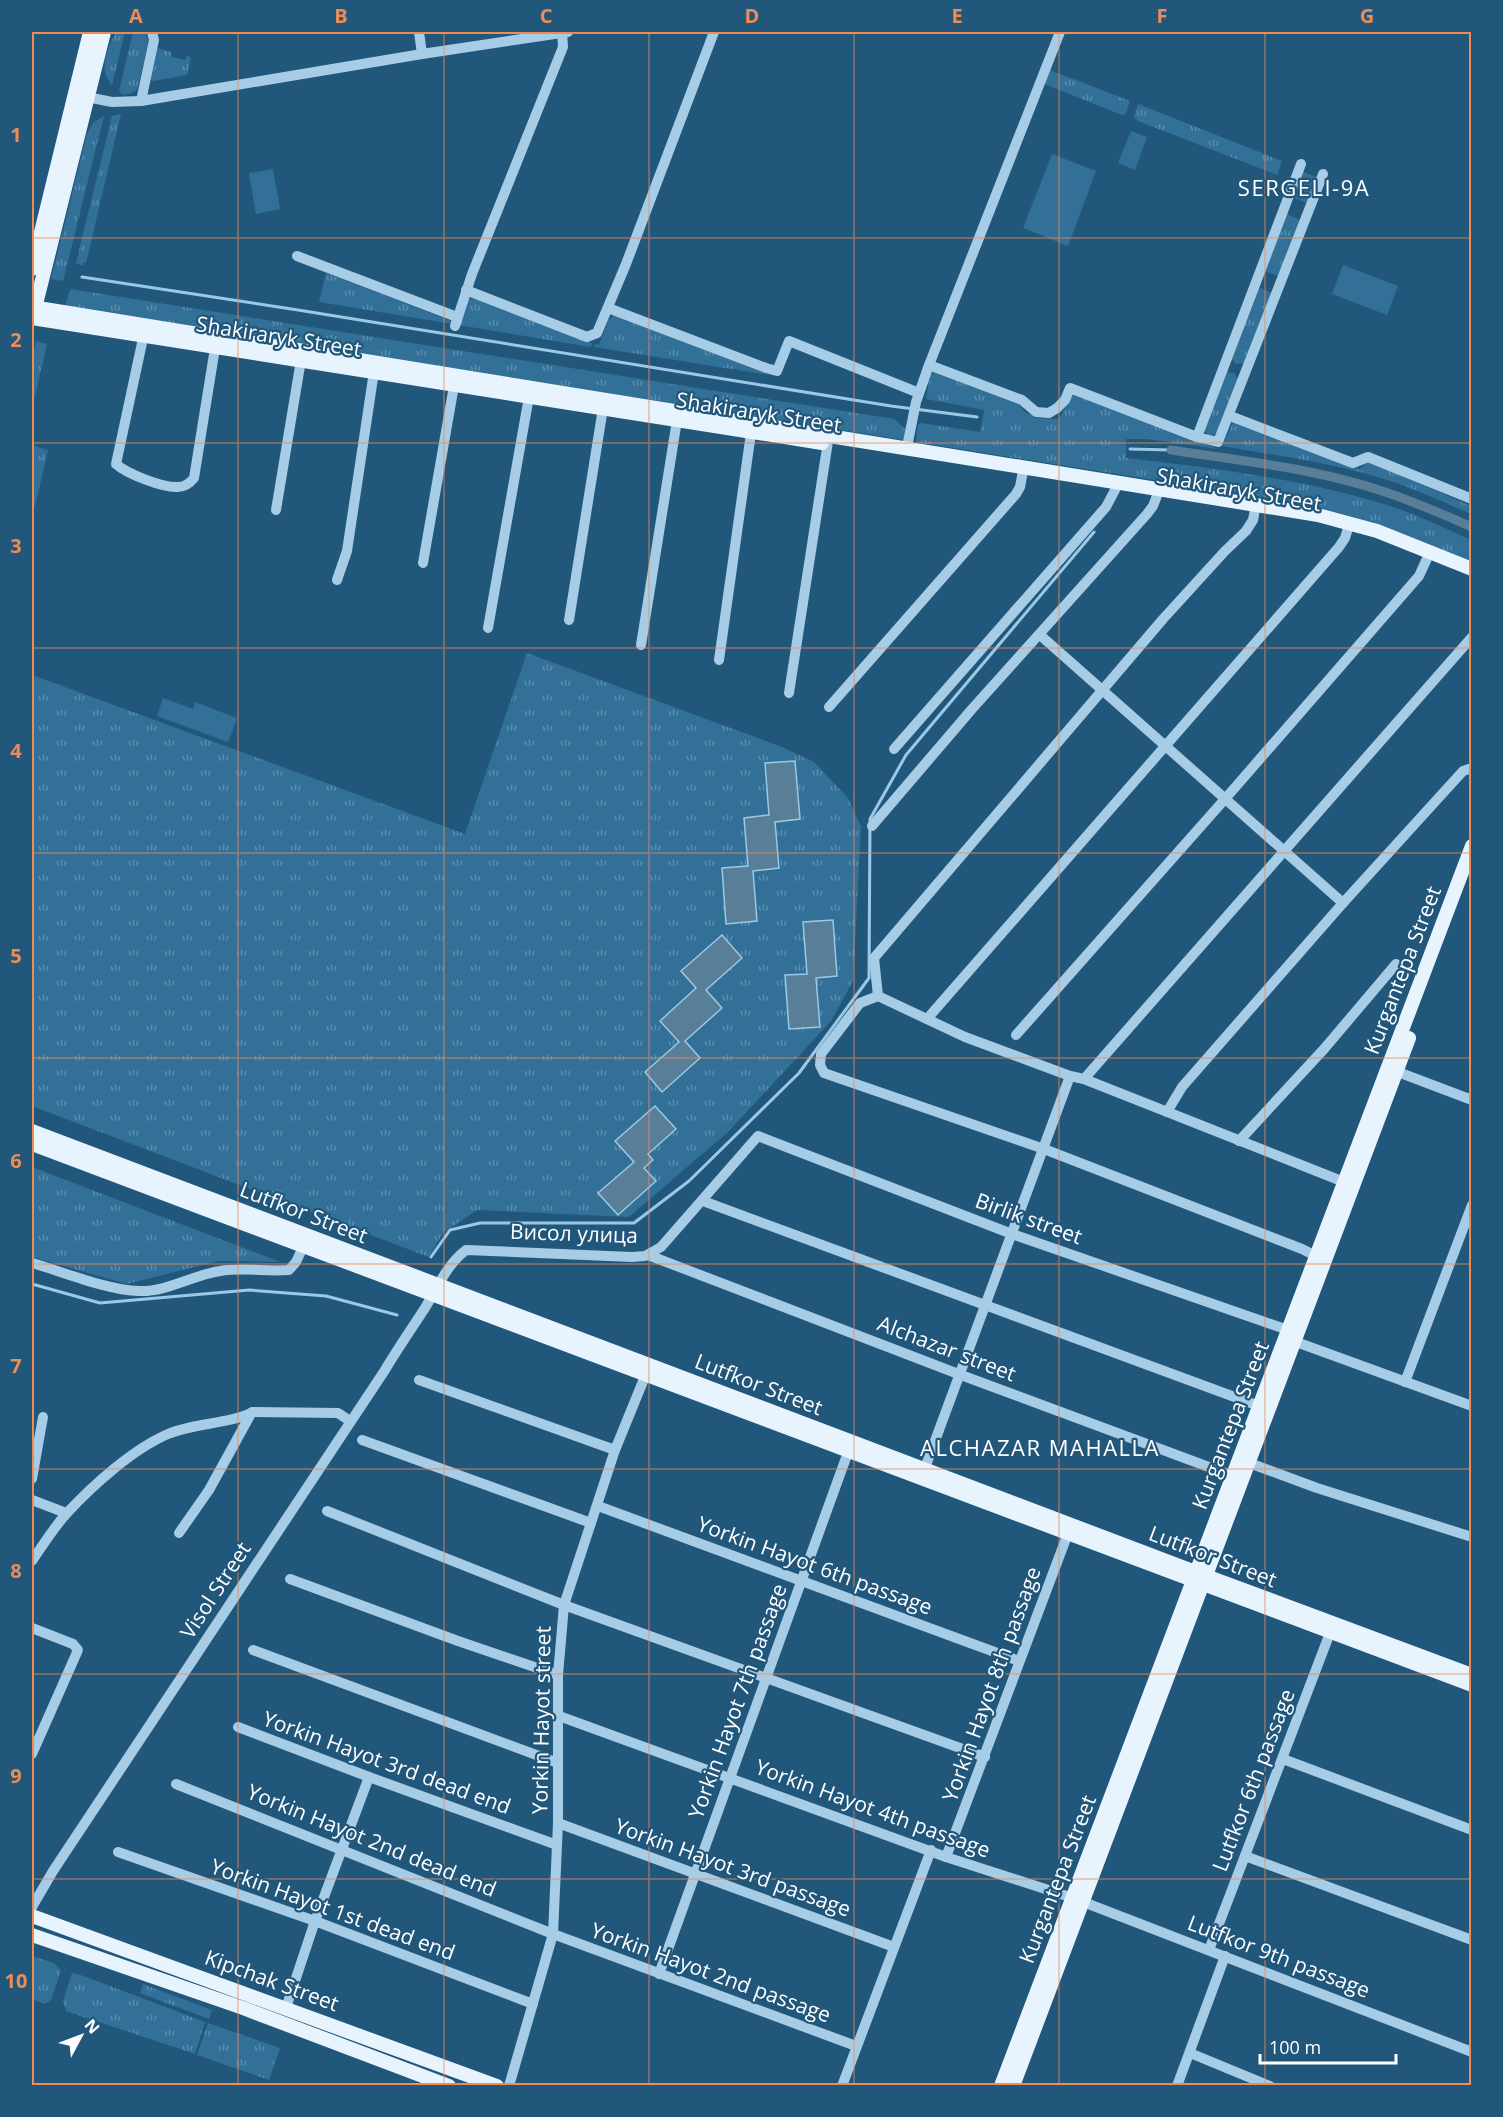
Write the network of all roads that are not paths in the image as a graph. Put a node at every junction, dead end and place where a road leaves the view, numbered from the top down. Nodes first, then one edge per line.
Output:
1 (90, 32) edge
2 (104, 32) edge
3 (152, 32) edge
4 (419, 32) edge
5 (564, 32) edge
6 (714, 32) edge
7 (1060, 32) edge
8 (422, 54) junction
9 (81, 95) junction
10 (141, 101) junction
11 (1301, 164) dead end
12 (1323, 174) dead end
13 (297, 256) dead end
14 (32, 268) edge
15 (466, 290) junction
16 (608, 308) junction
17 (33, 315) edge
18 (144, 331) junction
19 (216, 342) junction
20 (301, 356) junction
21 (929, 365) junction
22 (375, 367) junction
23 (455, 380) junction
24 (530, 392) junction
25 (918, 397) junction
26 (604, 404) junction
27 (678, 416) junction
28 (1230, 416) junction
29 (752, 428) junction
30 (1197, 437) junction
31 (829, 440) junction
32 (907, 447) junction
33 (1024, 471) junction
34 (1115, 490) junction
35 (1158, 492) junction
36 (1472, 499) edge
37 (1256, 508) junction
38 (276, 510) dead end
39 (1349, 526) junction
40 (1429, 556) junction
41 (423, 563) dead end
42 (1472, 568) edge
43 (1472, 577) edge
44 (337, 580) dead end
45 (569, 620) dead end
46 (488, 628) dead end
47 (1040, 635) junction
48 (1472, 637) edge
49 (641, 645) dead end
50 (718, 660) dead end
51 (1103, 691) junction
52 (789, 693) dead end
53 (829, 707) dead end
54 (1164, 745) junction
55 (894, 748) dead end
56 (1472, 768) edge
57 (1225, 799) junction
58 (873, 826) dead end
59 (1472, 846) edge
60 (1283, 850) junction
61 (1472, 872) edge
62 (1343, 903) junction
63 (1396, 964) dead end
64 (878, 996) junction
65 (927, 1018) junction
66 (1016, 1035) dead end
67 (1392, 1070) junction
68 (1070, 1076) junction
69 (1084, 1079) junction
70 (1472, 1101) edge
71 (1167, 1112) junction
72 (32, 1131) edge
73 (758, 1136) joint
74 (1239, 1141) junction
75 (32, 1144) edge
76 (1044, 1149) junction
77 (1344, 1182) junction
78 (703, 1201) junction
79 (1472, 1205) edge
80 (1012, 1234) junction
81 (303, 1247) junction
82 (648, 1255) junction
83 (1316, 1256) junction
84 (32, 1263) edge
85 (435, 1290) junction
86 (987, 1304) junction
87 (1289, 1337) junction
88 (648, 1370) junction
89 (961, 1375) junction
90 (419, 1380) dead end
91 (1405, 1382) junction
92 (1259, 1406) junction
93 (1472, 1406) edge
94 (253, 1412) junction
95 (43, 1417) dead end
96 (350, 1420) junction
97 (362, 1440) dead end
98 (850, 1447) junction
99 (615, 1450) junction
100 (1244, 1461) junction
101 (923, 1474) junction
102 (1233, 1476) junction
103 (32, 1479) edge
104 (32, 1500) edge
105 (598, 1506) junction
106 (327, 1512) dead end
107 (66, 1513) junction
108 (591, 1523) junction
109 (1069, 1530) junction
110 (179, 1533) dead end
111 (1472, 1537) edge
112 (32, 1561) edge
113 (1199, 1578) junction
114 (290, 1579) dead end
115 (803, 1580) junction
116 (564, 1605) junction
117 (32, 1628) edge
118 (1332, 1628) junction
119 (253, 1650) dead end
120 (1019, 1661) junction
121 (558, 1675) junction
122 (1472, 1675) edge
123 (767, 1679) junction
124 (1472, 1685) edge
125 (559, 1716) junction
126 (238, 1727) dead end
127 (32, 1754) edge
128 (985, 1757) junction
129 (1283, 1759) junction
130 (558, 1763) junction
131 (729, 1777) junction
132 (369, 1778) junction
133 (176, 1784) dead end
134 (558, 1823) junction
135 (1472, 1830) edge
136 (557, 1845) junction
137 (342, 1849) junction
138 (931, 1850) junction
139 (118, 1852) dead end
140 (1245, 1856) junction
141 (946, 1857) junction
142 (695, 1873) junction
143 (1078, 1900) junction
144 (32, 1908) edge
145 (32, 1916) edge
146 (315, 1921) junction
147 (553, 1934) junction
148 (32, 1935) edge
149 (1472, 1940) edge
150 (894, 1947) junction
151 (1209, 1950) junction
152 (1225, 1956) junction
153 (659, 1974) junction
154 (249, 1994) junction
155 (533, 2004) junction
156 (243, 2008) junction
157 (286, 2008) junction
158 (388, 2046) junction
159 (856, 2046) junction
160 (1472, 2052) edge
161 (1190, 2053) junction
162 (383, 2061) junction
163 (449, 2085) edge
164 (497, 2085) edge
165 (509, 2085) edge
166 (842, 2085) edge
167 (1000, 2085) edge
168 (1013, 2085) edge
169 (1177, 2085) edge
170 (1270, 2085) edge

1 - 9 main road, Shakiraryk Street
2 - 9 main road, Shakiraryk Street
3 - 10 street
4 - 8 street
5 - 8 street
5 - 15 street
6 - 16 street
7 - 21 street
8 - 10 street
9 - 10 street
9 - 14 main road, Shakiraryk Street
9 - 17 main road, Shakiraryk Street
11 - 30 street
12 - 28 street
13 - 15 street
15 - 16 street
16 - 25 street
17 - 18 main road, Shakiraryk Street
18 - 19 main road, Shakiraryk Street
18 - 19 street
19 - 20 main road, Shakiraryk Street
20 - 22 main road, Shakiraryk Street
20 - 38 street
21 - 25 street
21 - 30 street
22 - 23 main road, Shakiraryk Street
22 - 44 street
23 - 24 main road, Shakiraryk Street
23 - 41 street
24 - 26 main road, Shakiraryk Street
24 - 46 street
25 - 32 street
26 - 27 main road, Shakiraryk Street
26 - 45 street
27 - 29 main road, Shakiraryk Street
27 - 49 street
28 - 30 street
28 - 36 street
29 - 31 main road, Shakiraryk Street
29 - 50 street
31 - 32 main road, Shakiraryk Street
31 - 33 main road, Shakiraryk Street
31 - 52 street
32 - 33 main road, Shakiraryk Street
33 - 34 main road, Shakiraryk Street
33 - 35 main road, Shakiraryk Street
33 - 53 street
34 - 35 main road, Shakiraryk Street
34 - 55 street
35 - 37 main road, Shakiraryk Street
35 - 47 street
37 - 39 main road, Shakiraryk Street
37 - 51 street
39 - 40 main road, Shakiraryk Street
39 - 54 street
40 - 42 main road, Shakiraryk Street
40 - 43 main road, Shakiraryk Street
40 - 57 street
47 - 51 street
47 - 58 street
48 - 60 street
51 - 54 street
51 - 64 street
54 - 57 street
54 - 65 street
56 - 62 street
57 - 60 street
57 - 66 street
59 - 67 main road, Kurgantepa Street
60 - 62 street
60 - 69 street
61 - 67 main road, Kurgantepa Street
62 - 71 street
63 - 74 street
64 - 65 street
64 - 76 street
65 - 68 street
67 - 70 street
67 - 77 main road, Kurgantepa Street
67 - 87 main road, Kurgantepa Street
68 - 69 street
68 - 76 street
69 - 71 street
71 - 74 street
72 - 85 main road, Lutfkor Street
73 - 78 street, Висол улица
73 - 80 street, Birlik street
74 - 77 street
75 - 81 main road, Lutfkor Street
76 - 80 street
76 - 83 street
77 - 83 main road, Kurgantepa Street
78 - 82 street, Висол улица
78 - 86 street
79 - 91 street
80 - 86 street
80 - 87 street, Birlik street
81 - 84 street
81 - 85 main road, Lutfkor Street
82 - 85 street, Висол улица
82 - 89 street, Alchazar street
83 - 87 main road, Kurgantepa Street
85 - 88 main road, Lutfkor Street
85 - 96 street, Visol Street
86 - 89 street
86 - 92 street
87 - 91 street, Birlik street
87 - 92 main road, Kurgantepa Street
87 - 100 main road, Kurgantepa Street
88 - 98 main road, Lutfkor Street
88 - 99 street, Yorkin Hayot street
89 - 101 street
89 - 102 street, Alchazar street
90 - 99 street
91 - 93 street, Birlik street
92 - 100 main road, Kurgantepa Street
94 - 96 street
94 - 107 street
94 - 110 street
95 - 103 street
96 - 144 street, Visol Street
97 - 108 street
98 - 101 main road, Lutfkor Street
98 - 115 street, Yorkin Hayot 7th passage
99 - 105 street, Yorkin Hayot street
100 - 102 main road, Kurgantepa Street
100 - 111 street
100 - 113 main road, Kurgantepa Street
101 - 109 main road, Lutfkor Street
102 - 113 main road, Kurgantepa Street
104 - 107 street
105 - 108 street, Yorkin Hayot street
105 - 115 street, Yorkin Hayot 6th passage
106 - 116 street
107 - 112 street
108 - 116 street, Yorkin Hayot street
109 - 113 main road, Lutfkor Street
109 - 120 street, Yorkin Hayot 8th passage
113 - 118 main road, Lutfkor Street
113 - 143 main road, Kurgantepa Street
114 - 121 street
115 - 120 street, Yorkin Hayot 6th passage
115 - 123 street, Yorkin Hayot 7th passage
116 - 121 street, Yorkin Hayot street
116 - 123 street
117 - 127 street
118 - 122 main road, Lutfkor Street
118 - 124 main road, Lutfkor Street
118 - 129 street, Lutfkor 6th passage
119 - 130 street
120 - 128 street, Yorkin Hayot 8th passage
121 - 125 street, Yorkin Hayot street
123 - 128 street
123 - 131 street, Yorkin Hayot 7th passage
125 - 130 street, Yorkin Hayot street
125 - 131 street, Yorkin Hayot 4th passage
126 - 132 street, Yorkin Hayot 3rd dead end
128 - 141 street, Yorkin Hayot 8th passage
129 - 135 street
129 - 140 street, Lutfkor 6th passage
130 - 134 street, Yorkin Hayot street
131 - 138 street, Yorkin Hayot 4th passage
131 - 142 street, Yorkin Hayot 7th passage
132 - 136 street, Yorkin Hayot 3rd dead end
132 - 137 street
133 - 137 street, Yorkin Hayot 2nd dead end
134 - 136 street, Yorkin Hayot street
134 - 142 street, Yorkin Hayot 3rd passage
136 - 147 street, Yorkin Hayot street
137 - 146 street
137 - 147 street, Yorkin Hayot 2nd dead end
138 - 141 street, Yorkin Hayot 4th passage
138 - 150 street
139 - 146 street, Yorkin Hayot 1st dead end
140 - 149 street
140 - 151 street, Lutfkor 6th passage
141 - 143 street, Yorkin Hayot 4th passage
142 - 150 street, Yorkin Hayot 3rd passage
142 - 153 street, Yorkin Hayot 7th passage
143 - 151 street, Lutfkor 9th passage
143 - 167 main road, Kurgantepa Street
143 - 168 main road, Kurgantepa Street
145 - 154 main road, Kipchak Street
146 - 155 street, Yorkin Hayot 1st dead end
146 - 157 street
147 - 153 street, Yorkin Hayot 2nd passage
147 - 155 street, Yorkin Hayot street
148 - 156 main road
150 - 159 street
151 - 152 street, Lutfkor 9th passage
152 - 160 street, Lutfkor 9th passage
152 - 161 street
153 - 159 street, Yorkin Hayot 2nd passage
154 - 156 main road
154 - 157 main road, Kipchak Street
155 - 165 street, Yorkin Hayot street
156 - 162 main road
157 - 158 main road, Kipchak Street
158 - 162 main road
158 - 164 main road, Kipchak Street
159 - 166 street
161 - 169 street
161 - 170 street
162 - 163 main road

